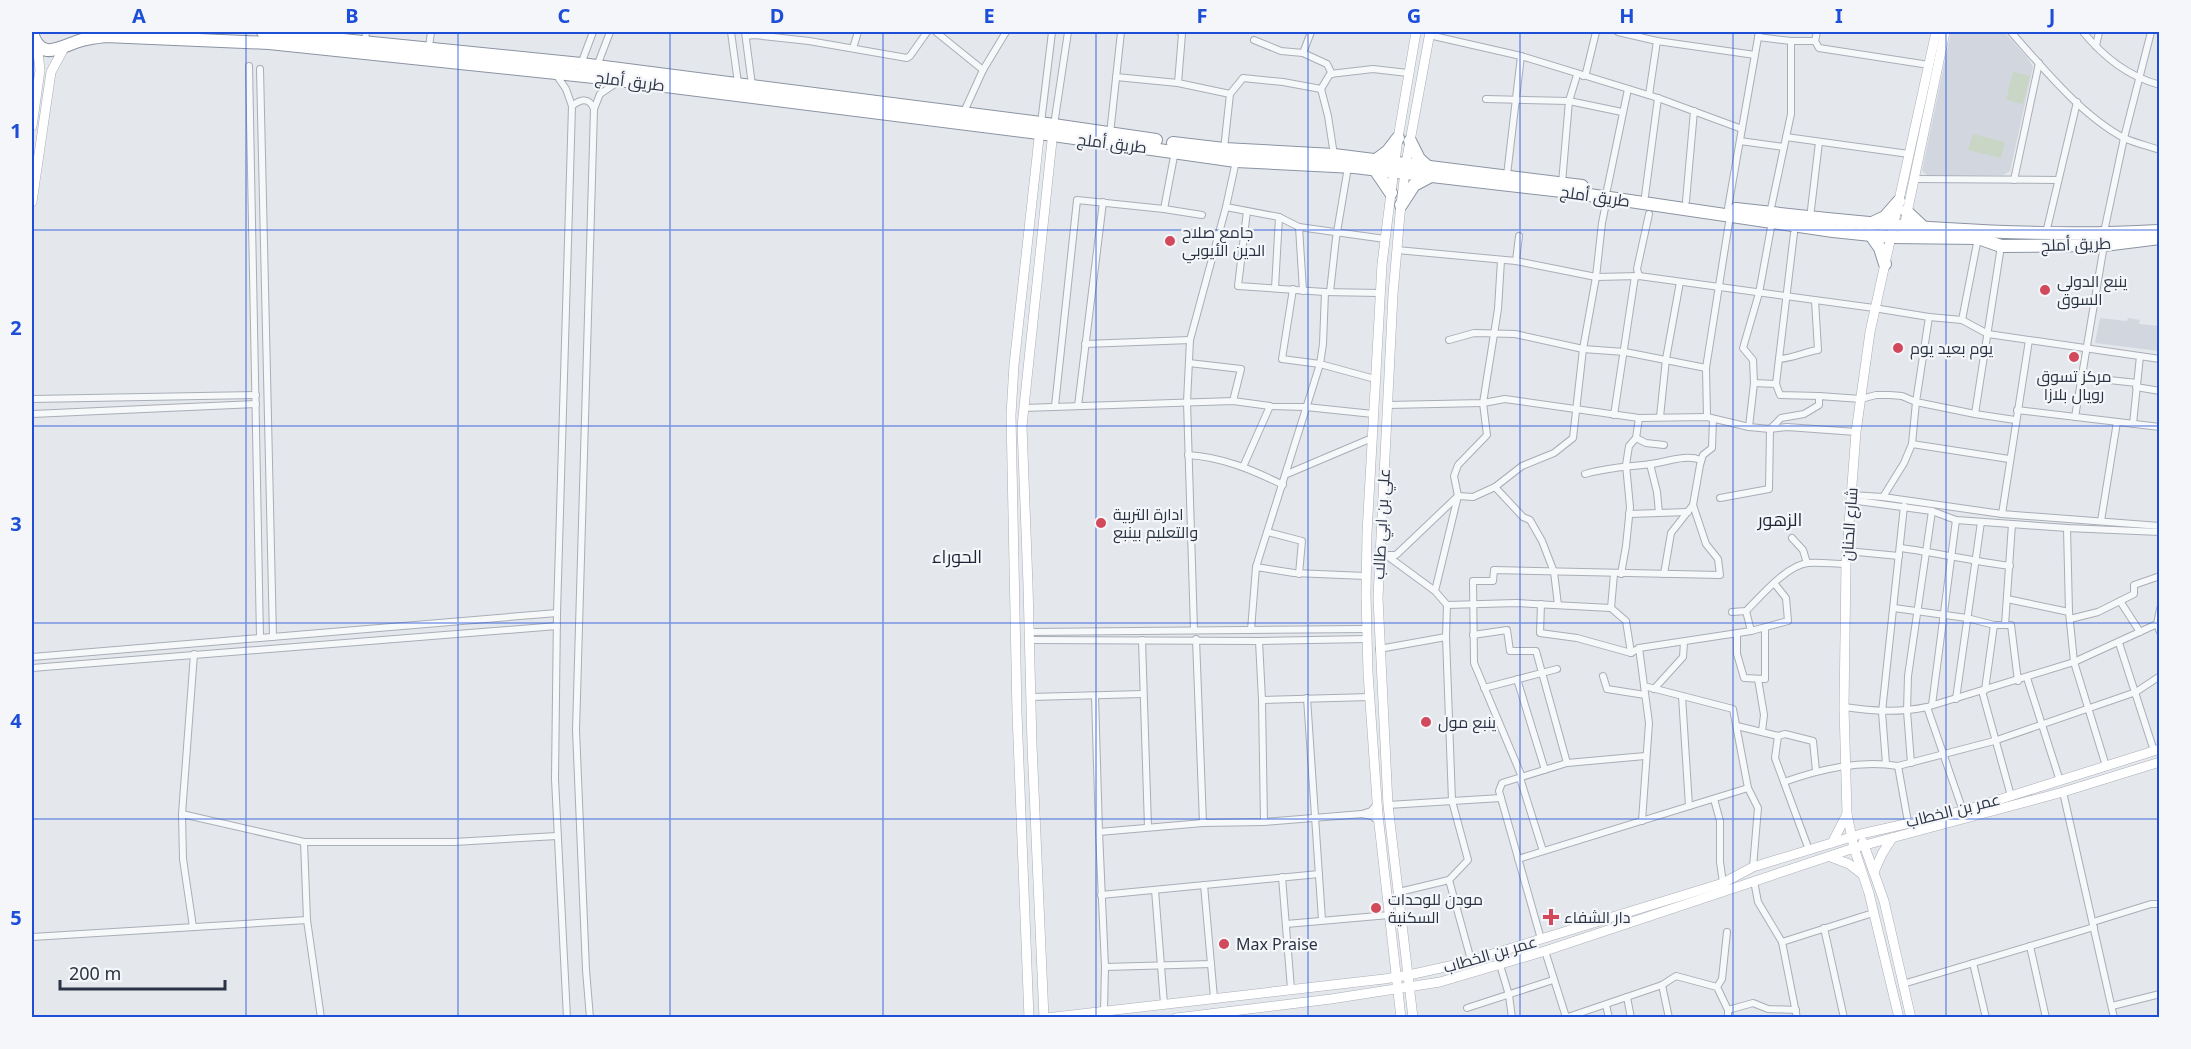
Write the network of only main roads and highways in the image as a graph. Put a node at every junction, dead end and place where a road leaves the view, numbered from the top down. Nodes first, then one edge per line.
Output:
1 (32, 32) edge
2 (75, 32) edge
3 (267, 36) edge
4 (366, 36) edge
5 (34, 42) edge
6 (64, 48) junction
7 (1040, 128) junction
8 (1053, 130) junction
9 (1376, 166) junction
10 (1429, 172) junction
11 (1391, 193) road end
12 (1607, 194) junction
13 (1401, 205) road end
14 (1729, 212) junction
15 (1771, 217) junction
16 (1923, 227) junction
17 (1871, 229) junction
18 (2160, 231) edge
19 (1897, 232) junction
20 (2160, 238) edge
21 (2104, 239) junction
22 (1885, 264) road end

1 - 5 highway
2 - 6 highway
3 - 4 highway, طريق أملج
3 - 6 highway, طريق أملج
3 - 7 highway, طريق أملج
4 - 7 highway, طريق أملج
5 - 6 highway, طريق أملج
7 - 8 highway, طريق أملج
8 - 9 highway, طريق أملج
8 - 9 highway, طريق أملج
9 - 10 highway, طريق أملج
9 - 10 highway
9 - 11 highway
10 - 12 highway, طريق أملج
10 - 12 highway, طريق أملج
10 - 13 highway
12 - 14 highway, طريق أملج
12 - 14 highway, طريق أملج
14 - 15 highway, طريق أملج
15 - 17 highway, طريق أملج
15 - 17 highway, طريق أملج
16 - 17 highway
16 - 19 highway, طريق أملج
16 - 21 highway, طريق أملج
17 - 19 highway, طريق أملج
17 - 22 highway
18 - 21 highway, طريق أملج
19 - 21 highway, طريق أملج
20 - 21 highway, طريق أملج

